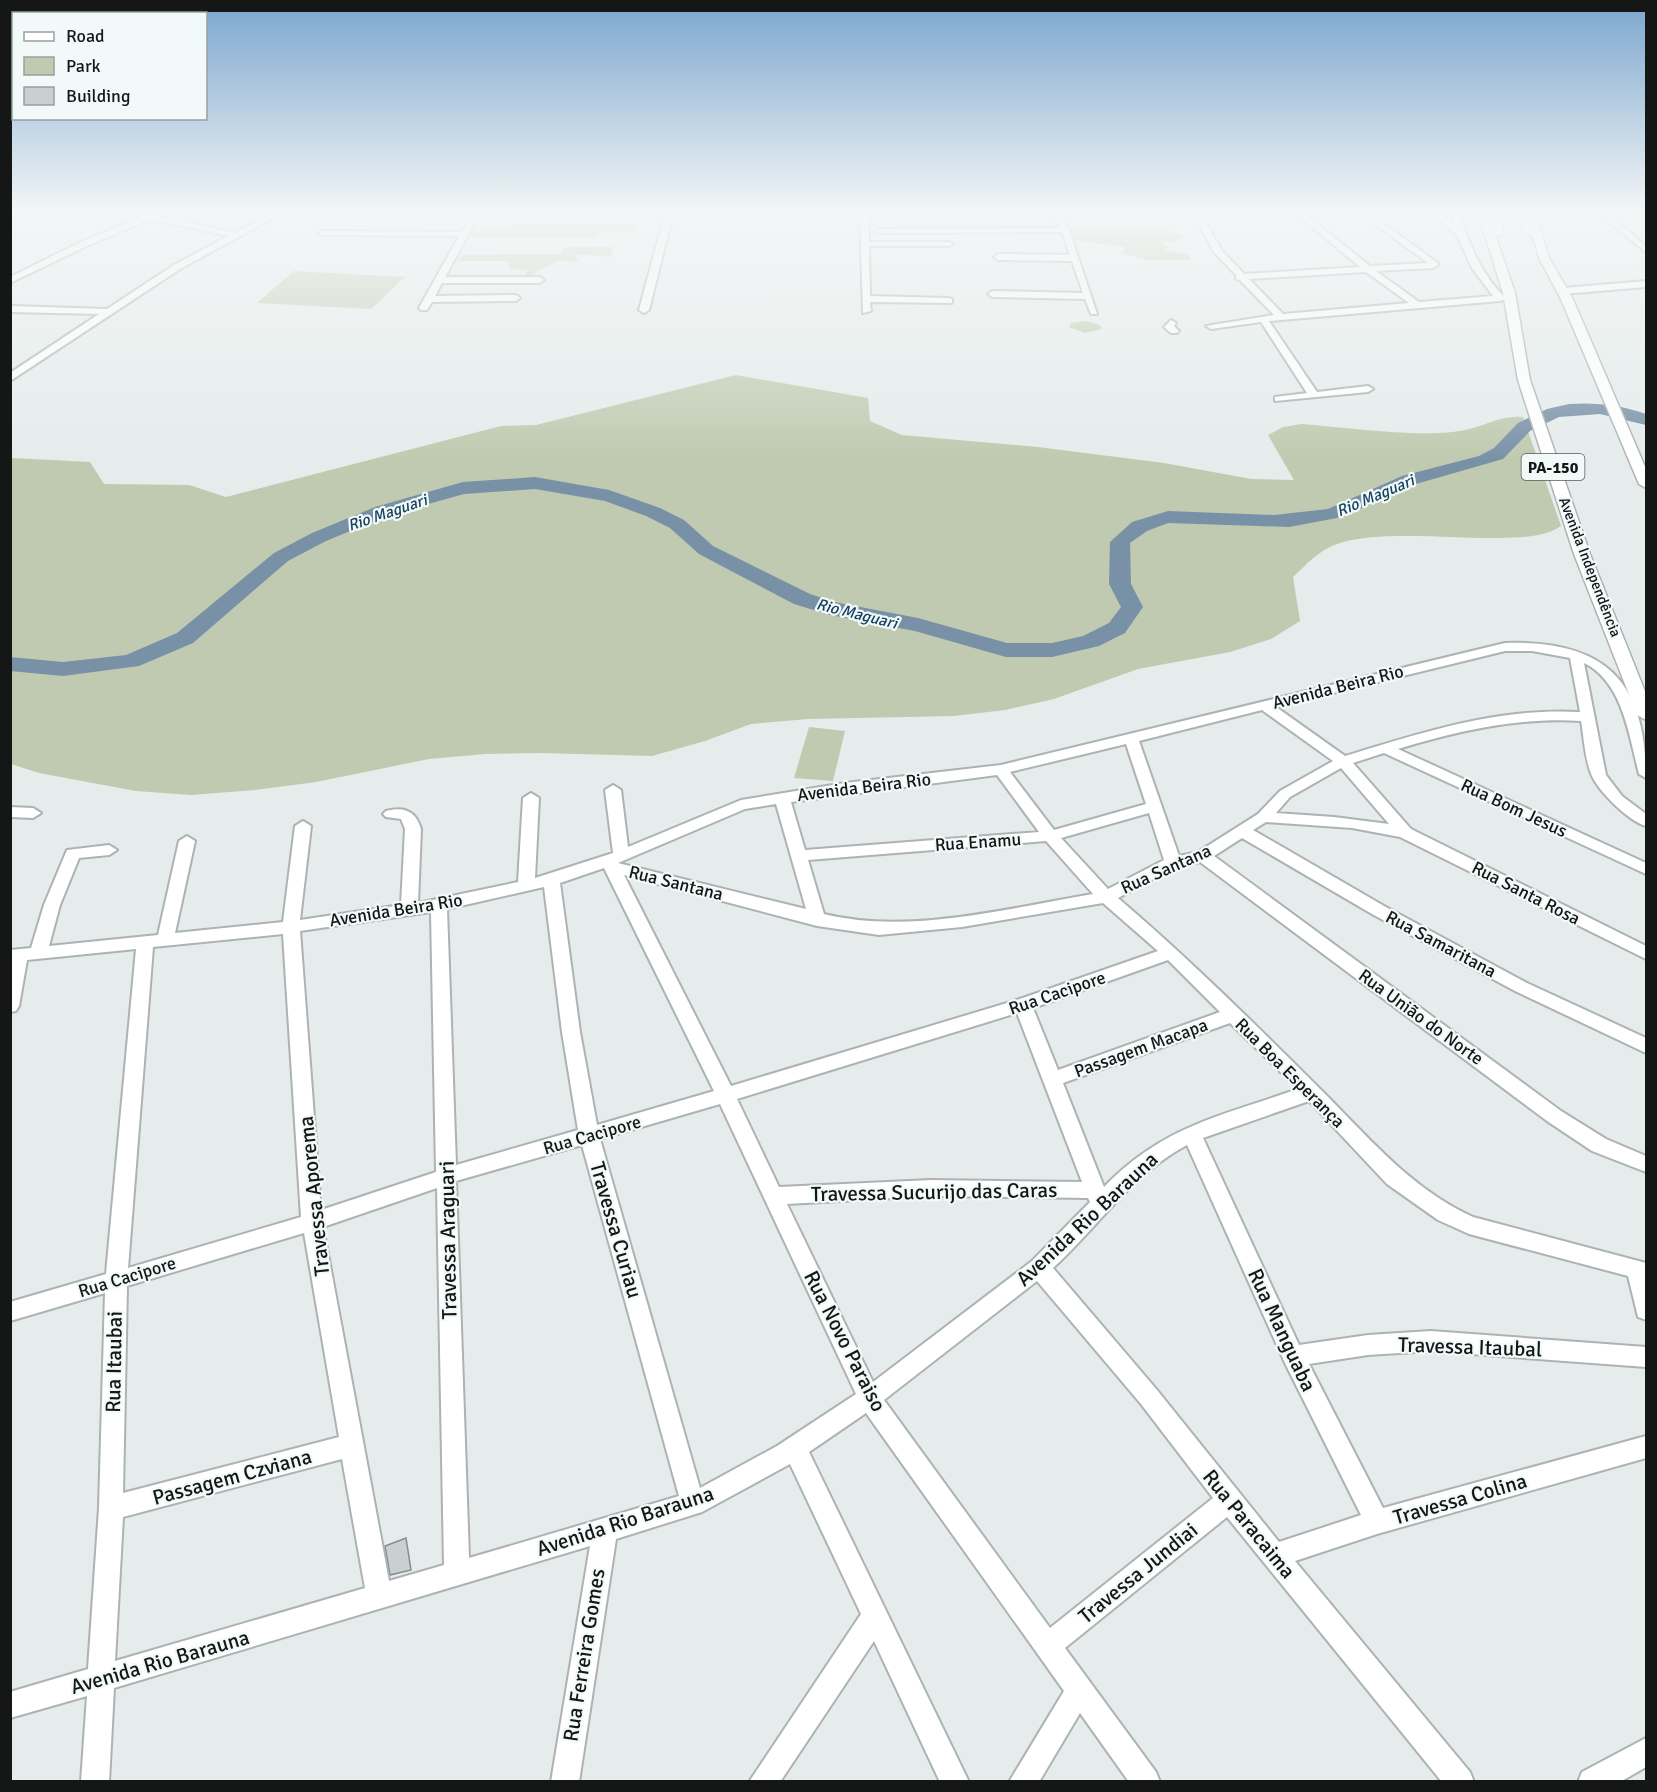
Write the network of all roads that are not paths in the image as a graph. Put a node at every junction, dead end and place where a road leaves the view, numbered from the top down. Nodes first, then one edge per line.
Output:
1 (137, 294) edge
2 (431, 294) edge
3 (650, 294) edge
4 (865, 294) edge
5 (992, 294) dead end
6 (1256, 294) edge
7 (1402, 294) edge
8 (1501, 294) edge
9 (1504, 294) edge
10 (1564, 294) edge
11 (1088, 296) joint
12 (1505, 297) junction
13 (429, 298) junction
14 (516, 298) dead end
15 (865, 300) junction
16 (949, 301) dead end
17 (646, 302) dead end
18 (1417, 305) junction
19 (424, 308) dead end
20 (10, 309) edge
21 (866, 311) dead end
22 (108, 312) junction
23 (1094, 312) dead end
24 (1281, 317) junction
25 (10, 378) edge
26 (1368, 389) dead end
27 (1314, 395) junction
28 (1279, 399) dead end
29 (1647, 484) edge
30 (1576, 656) junction
31 (1264, 705) junction
32 (1589, 717) junction
33 (1642, 723) edge
34 (1131, 737) junction
35 (1382, 747) junction
36 (1343, 761) junction
37 (1001, 770) junction
38 (1647, 774) edge
39 (613, 790) dead end
40 (531, 798) dead end
41 (782, 798) junction
42 (1153, 807) junction
43 (10, 812) edge
44 (33, 813) dead end
45 (391, 814) dead end
46 (1263, 817) junction
47 (1647, 821) edge
48 (303, 826) dead end
49 (1241, 830) junction
50 (1405, 833) junction
51 (1050, 836) junction
52 (187, 840) dead end
53 (109, 850) dead end
54 (799, 856) junction
55 (1203, 856) junction
56 (614, 861) junction
57 (1173, 862) junction
58 (1647, 869) edge
59 (551, 880) junction
60 (526, 885) junction
61 (1106, 897) junction
62 (439, 905) junction
63 (409, 909) junction
64 (817, 920) junction
65 (291, 927) junction
66 (155, 942) junction
67 (38, 953) junction
68 (1171, 953) junction
69 (1647, 953) edge
70 (15, 956) edge
71 (1023, 1005) junction
72 (10, 1006) edge
73 (1232, 1015) junction
74 (1647, 1046) edge
75 (1051, 1080) junction
76 (1312, 1092) junction
77 (726, 1096) junction
78 (1192, 1135) junction
79 (589, 1136) junction
80 (1647, 1164) edge
81 (447, 1176) junction
82 (774, 1196) junction
83 (1097, 1196) junction
84 (312, 1222) junction
85 (1039, 1267) junction
86 (1642, 1271) edge
87 (116, 1281) junction
88 (1647, 1310) edge
89 (10, 1312) edge
90 (1293, 1356) junction
91 (1647, 1357) edge
92 (869, 1398) junction
93 (352, 1445) junction
94 (795, 1447) junction
95 (1647, 1447) edge
96 (1229, 1500) junction
97 (693, 1504) junction
98 (111, 1509) junction
99 (1377, 1522) junction
100 (605, 1529) junction
101 (1274, 1556) junction
102 (457, 1575) junction
103 (379, 1598) junction
104 (875, 1616) junction
105 (1048, 1646) junction
106 (102, 1679) junction
107 (1079, 1691) junction
108 (10, 1705) edge
109 (1647, 1752) edge
110 (95, 1782) edge
111 (565, 1782) edge
112 (763, 1782) edge
113 (955, 1782) edge
114 (1023, 1782) edge
115 (1146, 1782) edge
116 (1460, 1782) edge
117 (1592, 1782) edge

1 - 22 street
2 - 13 street
3 - 17 street
4 - 15 street
5 - 11 street
6 - 24 street
7 - 18 street
8 - 12 street
9 - 12 main road, Avenida Independência / PA-150
10 - 29 main road
11 - 23 street
12 - 18 street
12 - 33 main road, Avenida Independência / PA-150
13 - 14 street
13 - 19 street
15 - 16 street
15 - 21 street
18 - 24 street
20 - 22 street
22 - 25 street
24 - 27 street
26 - 27 street
27 - 28 street
30 - 31 street, Avenida Beira Rio
30 - 32 street
30 - 33 street, Avenida Beira Rio
31 - 34 street, Avenida Beira Rio
31 - 36 street, Rua Santa Rosa
32 - 35 street, Rua Santana
32 - 47 street
33 - 38 street, Avenida Beira Rio
34 - 37 street, Avenida Beira Rio
34 - 42 street
35 - 36 street, Rua Santana
35 - 58 street, Rua Bom Jesus
36 - 46 street, Rua Santana
36 - 50 street, Rua Santa Rosa
37 - 41 street, Avenida Beira Rio
37 - 51 street, Rua Boa Esperança
39 - 56 street, Rua Novo Paraiso
40 - 60 street
41 - 54 street
41 - 56 street, Avenida Beira Rio
42 - 51 street, Rua Enamu
42 - 57 street
43 - 44 street
45 - 63 street
46 - 49 street, Rua Santana
46 - 50 street, Rua Santa Rosa
48 - 65 street, Travessa Aporema
49 - 55 street, Rua Santana
49 - 74 street, Rua Samaritana
50 - 69 street, Rua Santa Rosa
51 - 54 street, Rua Enamu
51 - 61 street, Rua Boa Esperança
52 - 66 street, Rua Itaubai
53 - 67 street
54 - 64 street
55 - 57 street, Rua Santana
55 - 80 street, Rua União do Norte
56 - 59 street, Avenida Beira Rio
56 - 64 street, Rua Santana
56 - 77 street, Rua Novo Paraiso
57 - 61 street, Rua Santana
59 - 60 street, Avenida Beira Rio
59 - 79 street, Travessa Curiau
60 - 62 street, Avenida Beira Rio
61 - 64 street, Rua Santana
61 - 68 street, Rua Boa Esperança
62 - 63 street, Avenida Beira Rio
62 - 81 street, Travessa Araguari
63 - 65 street, Avenida Beira Rio
65 - 66 street, Avenida Beira Rio
65 - 84 street, Travessa Aporema
66 - 67 street, Avenida Beira Rio
66 - 87 street, Rua Itaubai
67 - 70 street, Avenida Beira Rio
68 - 71 street, Rua Cacipore
68 - 73 street, Rua Boa Esperança
70 - 72 street
71 - 75 street
71 - 77 street, Rua Cacipore
73 - 75 street, Passagem Macapa
73 - 76 street, Rua Boa Esperança
75 - 83 street
76 - 78 street, Avenida Rio Barauna
76 - 86 street, Rua Boa Esperança
77 - 79 street, Rua Cacipore
77 - 82 street, Rua Novo Paraiso
78 - 83 street, Avenida Rio Barauna
78 - 90 street, Rua Manguaba
79 - 81 street, Rua Cacipore
79 - 97 street, Travessa Curiau
81 - 84 street, Rua Cacipore
81 - 102 street, Travessa Araguari
82 - 83 street, Travessa Sucurijo das Caras
82 - 92 street, Rua Novo Paraiso
83 - 85 street, Avenida Rio Barauna
84 - 87 street, Rua Cacipore
84 - 93 street, Travessa Aporema
85 - 92 street, Avenida Rio Barauna
85 - 96 street, Rua Paracaima
86 - 88 street
87 - 89 street, Rua Cacipore
87 - 98 street, Rua Itaubai
90 - 91 street, Travessa Itaubal
90 - 99 street, Rua Manguaba
92 - 94 street, Avenida Rio Barauna
92 - 105 street, Rua Novo Paraiso
93 - 98 street, Passagem Czviana
93 - 103 street, Travessa Aporema
94 - 97 street, Avenida Rio Barauna
94 - 104 street
95 - 99 street, Travessa Colina
96 - 101 street, Rua Paracaima
96 - 105 street, Travessa Jundiai
97 - 100 street, Avenida Rio Barauna
98 - 106 street, Rua Itaubai
99 - 101 street, Travessa Colina
100 - 102 street, Avenida Rio Barauna
100 - 111 street, Rua Ferreira Gomes
101 - 116 street, Rua Paracaima
102 - 103 street, Avenida Rio Barauna
103 - 106 street, Avenida Rio Barauna
104 - 112 street
104 - 113 street
105 - 107 street, Rua Novo Paraiso
106 - 108 street, Avenida Rio Barauna
106 - 110 street, Rua Itaubai
107 - 114 street
107 - 115 street, Rua Novo Paraiso
109 - 117 street

